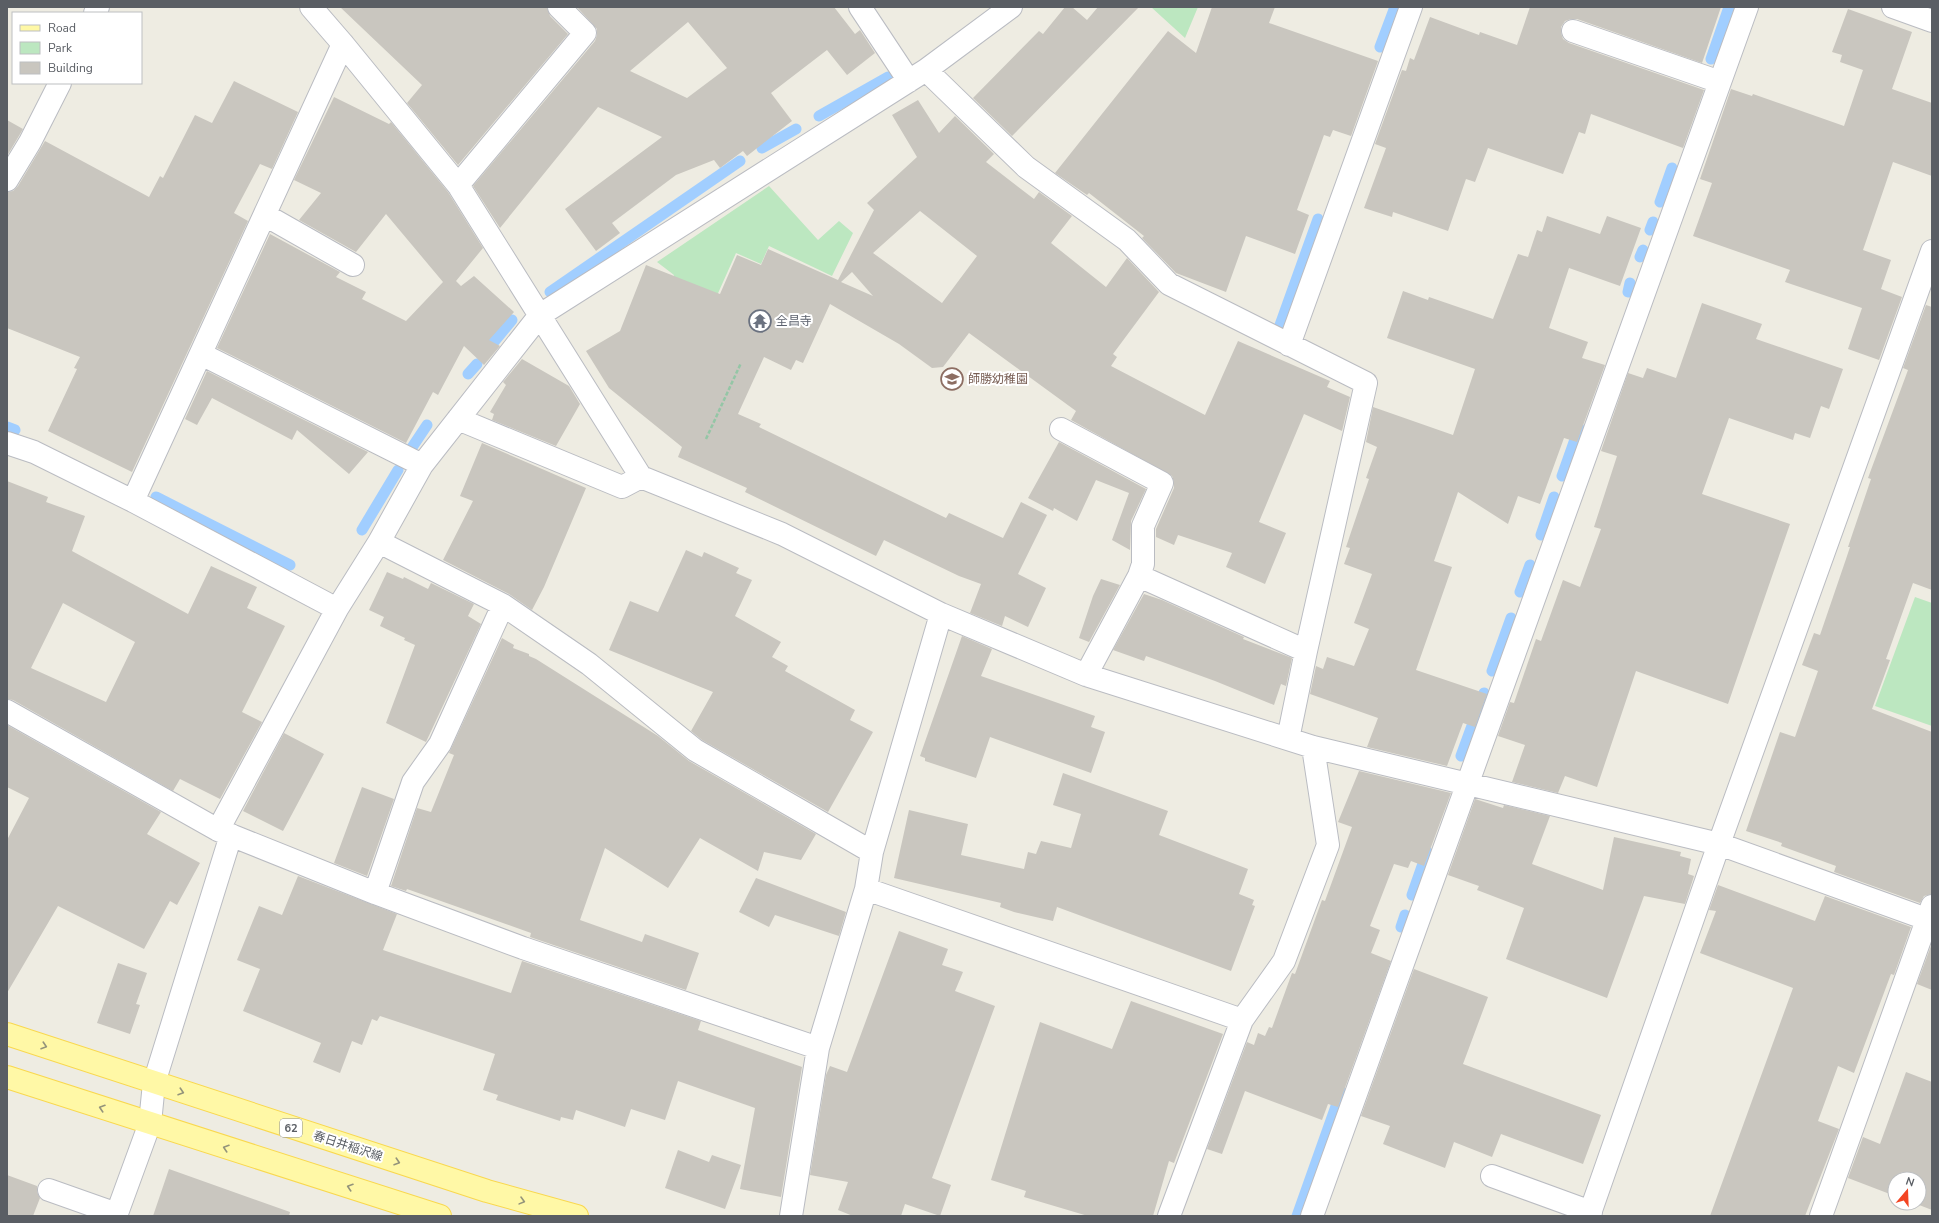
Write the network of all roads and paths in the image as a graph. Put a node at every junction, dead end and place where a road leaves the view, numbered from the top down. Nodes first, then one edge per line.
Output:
1 (311, 7) edge
2 (559, 7) edge
3 (860, 7) edge
4 (1011, 7) edge
5 (1411, 7) edge
6 (1746, 7) edge
7 (1893, 7) edge
8 (1932, 21) edge
9 (1573, 31) dead end
10 (343, 44) junction
11 (918, 76) junction
12 (1720, 82) junction
13 (59, 84) edge
14 (7, 180) edge
15 (458, 186) junction
16 (265, 215) junction
17 (1932, 251) edge
18 (352, 265) dead end
19 (540, 315) junction
20 (1289, 345) junction
21 (201, 354) junction
22 (741, 363) dead end
23 (458, 419) junction
24 (1061, 429) dead end
25 (706, 439) dead end
26 (7, 443) edge
27 (422, 465) junction
28 (641, 477) junction
29 (133, 501) junction
30 (379, 542) junction
31 (1139, 576) junction
32 (503, 605) junction
33 (337, 609) junction
34 (941, 614) junction
35 (1306, 651) junction
36 (1086, 675) junction
37 (7, 711) edge
38 (1288, 739) junction
39 (1314, 747) junction
40 (1469, 783) junction
41 (225, 833) junction
42 (1718, 844) junction
43 (872, 852) junction
44 (866, 889) junction
45 (375, 894) junction
46 (1930, 915) edge
47 (1242, 1020) junction
48 (7, 1034) edge
49 (818, 1048) junction
50 (7, 1078) edge
51 (154, 1083) junction
52 (150, 1123) junction
53 (1492, 1176) dead end
54 (49, 1190) dead end
55 (1590, 1214) edge
56 (116, 1215) edge
57 (440, 1216) edge
58 (578, 1216) edge
59 (791, 1216) edge
60 (1169, 1216) edge
61 (1312, 1216) edge
62 (1821, 1216) edge

1 - 10 street
2 - 15 street
3 - 11 street
4 - 11 street
5 - 20 street
6 - 12 street
7 - 8 street
9 - 12 street
10 - 15 street
10 - 16 street
11 - 19 street
11 - 20 street
12 - 40 street
13 - 14 street
15 - 19 street
16 - 18 street
16 - 21 street
17 - 42 street
19 - 23 street
19 - 28 street
20 - 35 street
21 - 27 street
21 - 29 street
22 - 25 path
23 - 27 street
23 - 28 street
24 - 31 street
26 - 29 street
27 - 30 street
28 - 34 street
29 - 33 street
30 - 32 street
30 - 33 street
31 - 35 street
31 - 36 street
32 - 43 street
32 - 45 street
33 - 41 street
34 - 36 street
34 - 43 street
35 - 38 street
36 - 38 street
37 - 41 street
38 - 39 street
39 - 40 street
39 - 47 street
40 - 42 street
40 - 61 street
41 - 45 street
41 - 51 street
42 - 46 street
42 - 55 street
43 - 44 street
44 - 47 street
44 - 49 street
45 - 49 street
46 - 62 street
47 - 60 street
48 -> 51 main road, 春日井稲沢線 / 62
49 - 59 street
52 -> 50 main road
51 - 52 street
51 -> 58 main road, 春日井稲沢線 / 62
52 - 56 street
57 -> 52 main road
53 - 55 street
54 - 56 street

